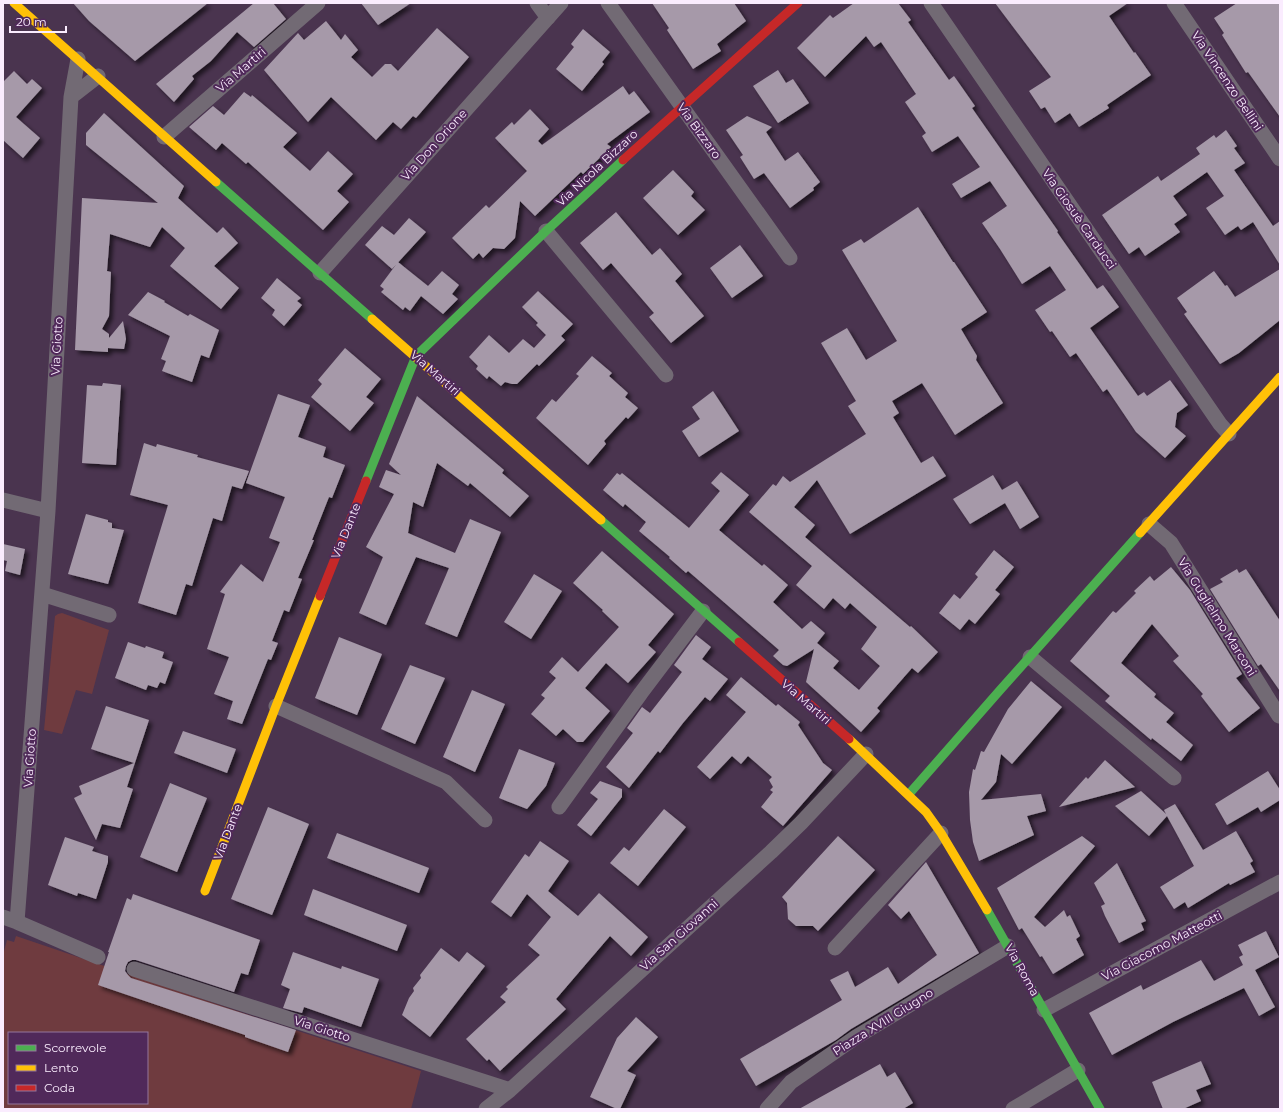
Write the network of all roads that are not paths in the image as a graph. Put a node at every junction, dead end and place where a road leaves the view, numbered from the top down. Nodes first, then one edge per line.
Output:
1 (14, 3) edge
2 (318, 3) edge
3 (537, 3) edge
4 (561, 3) edge
5 (608, 3) edge
6 (798, 3) edge
7 (931, 3) edge
8 (1174, 3) edge
9 (548, 18) junction
10 (78, 59) junction
11 (98, 76) junction
12 (71, 97) junction
13 (682, 107) junction
14 (164, 137) junction
15 (1280, 159) edge
16 (546, 231) junction
17 (790, 258) dead end
18 (320, 273) junction
19 (416, 356) junction
20 (666, 375) dead end
21 (1280, 377) edge
22 (1229, 434) junction
23 (3, 500) edge
24 (48, 511) junction
25 (1149, 524) junction
26 (42, 594) junction
27 (703, 611) junction
28 (109, 615) dead end
29 (1030, 657) junction
30 (276, 706) junction
31 (1279, 716) dead end
32 (866, 754) junction
33 (1174, 778) dead end
34 (909, 794) junction
35 (559, 807) dead end
36 (485, 820) dead end
37 (941, 833) junction
38 (1280, 882) edge
39 (205, 891) dead end
40 (3, 917) edge
41 (18, 922) junction
42 (1008, 946) junction
43 (835, 948) dead end
44 (98, 956) dead end
45 (134, 969) dead end
46 (1044, 1010) junction
47 (1078, 1070) junction
48 (510, 1090) junction
49 (486, 1109) edge
50 (767, 1109) edge
51 (1013, 1109) edge
52 (1100, 1109) edge

1 - 10 street, Via Martiri
2 - 14 street, Via Martiri
3 - 9 street
4 - 9 street, Via Don Orione
5 - 13 street, Via Bizzaro
6 - 13 street, Via Nicola Bizzaro
7 - 22 street, Via Giosuè Carducci
8 - 15 street, Via Vincenzo Bellini
9 - 18 street, Via Don Orione
10 - 11 street, Via Martiri
10 - 12 street, Via Giotto
11 - 12 street
11 - 14 street, Via Martiri
12 - 24 street, Via Giotto
13 - 16 street, Via Nicola Bizzaro
13 - 17 street, Via Bizzaro
14 - 18 street, Via Martiri
16 - 19 street, Via Nicola Bizzaro
16 - 20 street
18 - 19 street, Via Martiri
19 - 27 street, Via Martiri
19 - 30 street, Via Dante
21 - 22 street
22 - 25 street
23 - 24 street
24 - 26 street, Via Giotto
25 - 29 street
25 - 31 street, Via Guglielmo Marconi
26 - 28 street
26 - 41 street, Via Giotto
27 - 32 street, Via Martiri
27 - 35 street
29 - 33 street
29 - 34 street
30 - 36 street
30 - 39 street, Via Dante
32 - 34 street, Via Martiri
32 - 48 street, Via San Giovanni
34 - 37 street, Via Roma
37 - 42 street, Via Roma
37 - 43 street
38 - 46 street, Via Giacomo Matteotti
40 - 41 street
41 - 44 street
42 - 46 street, Via Roma
42 - 50 street, Piazza XVIII Giugno
45 - 48 street, Via Giotto
46 - 47 street, Via Roma
47 - 51 street
47 - 52 street, Via Roma
48 - 49 street, Via San Giovanni

